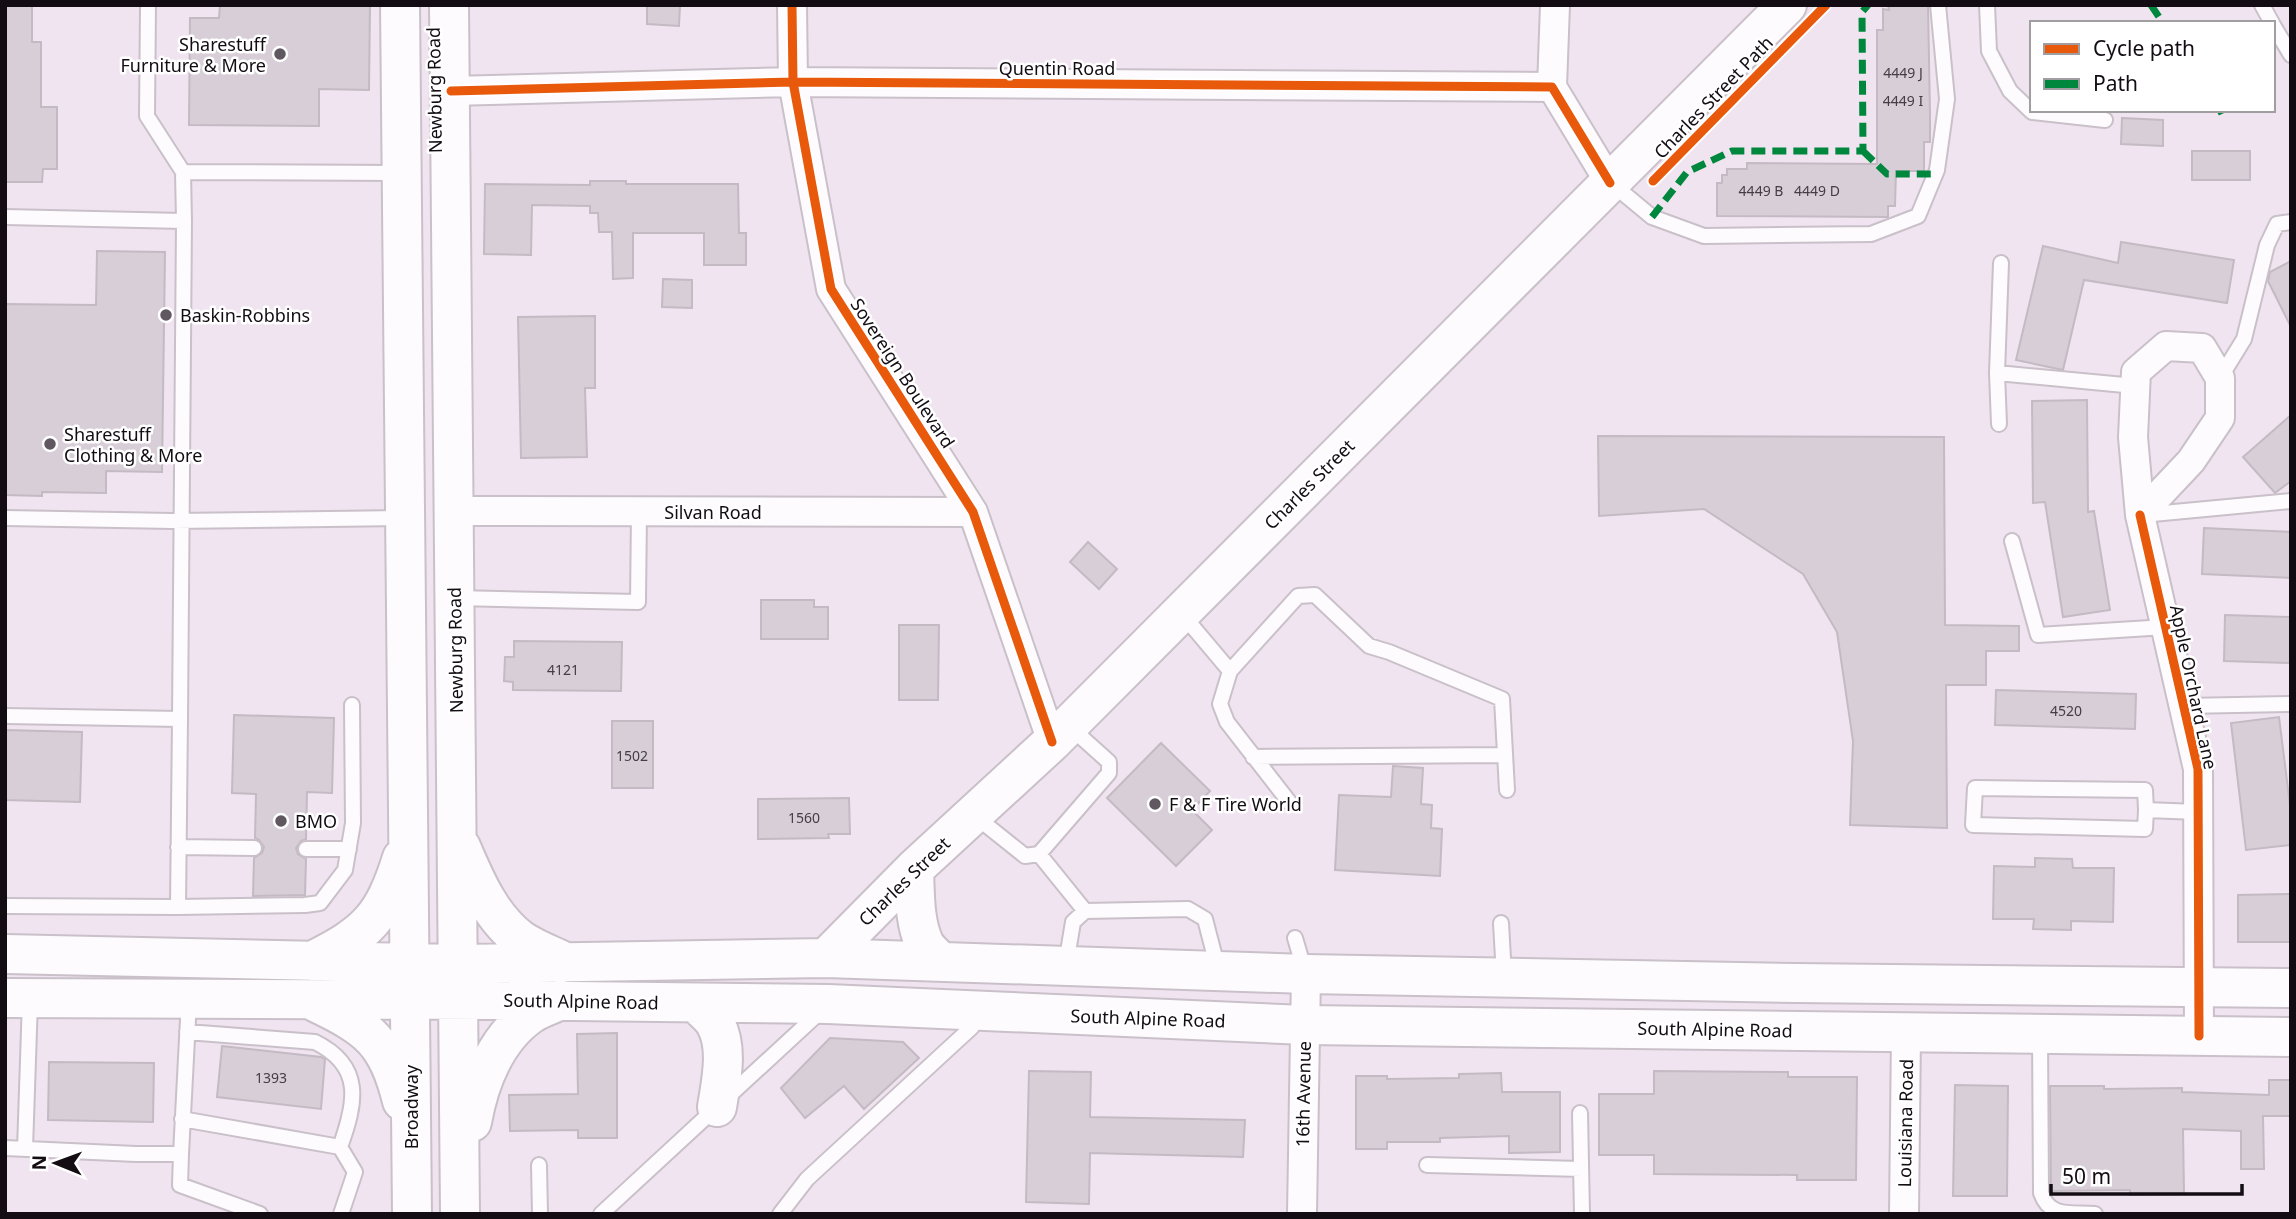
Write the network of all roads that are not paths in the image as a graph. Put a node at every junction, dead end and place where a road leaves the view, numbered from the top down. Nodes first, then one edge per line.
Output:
1 (148, 5) edge
2 (400, 5) edge
3 (449, 5) edge
4 (792, 5) edge
5 (1555, 5) edge
6 (1787, 5) edge
7 (1938, 5) edge
8 (1987, 5) edge
9 (2262, 5) edge
10 (2271, 21) edge
11 (2275, 27) edge
12 (2291, 55) edge
13 (793, 82) junction
14 (1552, 87) junction
15 (451, 91) junction
16 (2030, 110) edge
17 (2032, 112) edge
18 (2105, 120) dead end
19 (183, 172) junction
20 (402, 173) junction
21 (451, 174) junction
22 (1610, 183) junction
23 (5, 217) edge
24 (184, 220) junction
25 (2291, 222) edge
26 (2001, 263) dead end
27 (1997, 373) junction
28 (2220, 378) junction
29 (2135, 386) junction
30 (1999, 424) dead end
31 (2291, 501) edge
32 (454, 511) junction
33 (639, 512) junction
34 (973, 512) junction
35 (2140, 515) junction
36 (406, 518) junction
37 (5, 519) edge
38 (183, 521) junction
39 (2012, 541) dead end
40 (454, 598) junction
41 (1181, 613) junction
42 (2166, 626) junction
43 (1230, 671) junction
44 (2291, 704) edge
45 (352, 705) dead end
46 (2184, 706) junction
47 (5, 716) edge
48 (180, 719) junction
49 (1060, 734) junction
50 (1505, 755) junction
51 (1253, 757) junction
52 (1507, 790) dead end
53 (1290, 803) dead end
54 (2146, 810) junction
55 (2198, 812) junction
56 (973, 815) junction
57 (456, 834) junction
58 (410, 836) junction
59 (178, 847) junction
60 (254, 848) dead end
61 (306, 849) dead end
62 (349, 849) junction
63 (1039, 854) junction
64 (914, 869) junction
65 (5, 906) edge
66 (178, 907) junction
67 (1084, 911) junction
68 (1501, 923) dead end
69 (5, 954) edge
70 (1300, 956) junction
71 (826, 958) junction
72 (310, 961) junction
73 (562, 961) junction
74 (941, 961) junction
75 (1066, 965) junction
76 (1218, 970) junction
77 (1504, 977) junction
78 (411, 981) junction
79 (458, 982) junction
80 (1796, 983) junction
81 (2199, 987) junction
82 (2291, 988) edge
83 (18, 998) edge
84 (310, 999) junction
85 (561, 1000) junction
86 (696, 1003) junction
87 (828, 1004) junction
88 (188, 1016) junction
89 (1305, 1025) junction
90 (972, 1027) dead end
91 (1797, 1031) junction
92 (1906, 1032) junction
93 (2040, 1034) junction
94 (2199, 1036) junction
95 (2291, 1037) edge
96 (717, 1107) junction
97 (1580, 1112) dead end
98 (183, 1119) junction
99 (412, 1131) junction
100 (340, 1147) junction
101 (5, 1148) edge
102 (25, 1149) junction
103 (181, 1154) junction
104 (539, 1165) dead end
105 (1427, 1166) dead end
106 (1581, 1169) junction
107 (460, 1202) edge
108 (261, 1214) edge
109 (341, 1214) edge
110 (412, 1214) edge
111 (540, 1214) edge
112 (601, 1214) edge
113 (780, 1214) edge
114 (1301, 1214) edge
115 (1582, 1214) edge
116 (1904, 1214) edge
117 (2095, 1214) edge

1 - 19 lane
2 - 20 main road, Newburg Road
3 - 15 main road, Newburg Road
4 - 13 street, Sovereign Boulevard
5 - 14 street
6 - 22 main road, Charles Street
7 - 22 lane
8 - 16 lane
9 - 10 lane
11 - 12 lane
13 - 14 street, Quentin Road
13 - 15 street, Quentin Road
13 - 34 street, Sovereign Boulevard
14 - 22 street
15 - 21 main road, Newburg Road
17 - 18 lane
19 - 20 lane
19 - 24 lane
20 - 21 main road
20 - 36 main road, Newburg Road
21 - 32 main road, Newburg Road
22 - 41 main road, Charles Street
23 - 24 lane
24 - 38 lane
25 - 28 lane
26 - 27 lane
27 - 29 lane
27 - 30 lane
28 - 29 street, Apple Orchard Lane
28 - 35 street
29 - 35 street, Apple Orchard Lane
31 - 35 lane
32 - 33 street, Silvan Road
32 - 40 main road, Newburg Road
33 - 34 street, Silvan Road
33 - 40 lane
34 - 49 street, Sovereign Boulevard
35 - 42 street, Apple Orchard Lane
36 - 38 lane
36 - 58 main road, Newburg Road
37 - 38 lane
38 - 48 lane
39 - 42 lane
40 - 57 main road, Newburg Road
41 - 43 lane
41 - 49 main road, Charles Street
42 - 46 street, Apple Orchard Lane
43 - 50 lane
43 - 51 lane
44 - 46 lane
45 - 62 lane
46 - 55 street, Apple Orchard Lane
47 - 48 lane
48 - 59 lane
49 - 56 main road, Charles Street
49 - 63 lane
50 - 51 lane
50 - 52 lane
51 - 53 lane
54 - 54 lane
54 - 55 lane
55 - 81 street, Apple Orchard Lane
56 - 63 lane
56 - 64 main road, Charles Street
57 - 73 main road
57 - 79 main road, Newburg Road
58 - 72 main road
58 - 78 main road, Newburg Road
59 - 60 lane
59 - 66 lane
61 - 62 lane
62 - 66 lane
63 - 67 lane
64 - 71 main road, Charles Street
64 - 74 main road
65 - 66 lane
67 - 75 lane
67 - 76 lane
68 - 77 lane
69 - 72 main road, South Alpine Road
70 - 76 main road, South Alpine Road
70 - 77 main road, South Alpine Road
70 - 89 street, 16th Avenue
71 - 73 main road, South Alpine Road
71 - 74 main road, South Alpine Road
72 - 78 main road, South Alpine Road
73 - 79 main road, South Alpine Road
74 - 75 main road, South Alpine Road
75 - 76 main road, South Alpine Road
77 - 80 main road, South Alpine Road
78 - 79 main road, South Alpine Road
78 - 84 main road, South Alpine Road
78 - 99 main road, Broadway
79 - 85 main road, South Alpine Road
79 - 107 main road
80 - 81 main road, South Alpine Road
80 - 91 main road
81 - 82 main road, South Alpine Road
81 - 94 street, Apple Orchard Lane
83 - 88 main road, South Alpine Road
83 - 102 lane
84 - 88 main road, South Alpine Road
84 - 99 main road
85 - 86 main road, South Alpine Road
85 - 107 main road
86 - 87 main road, South Alpine Road
86 - 96 main road
87 - 89 main road, South Alpine Road
87 - 96 lane
88 - 98 lane
88 - 100 lane
89 - 91 main road, South Alpine Road
89 - 114 street, 16th Avenue
90 - 113 lane
91 - 92 main road, South Alpine Road
92 - 93 main road, South Alpine Road
92 - 116 street, Louisiana Road
93 - 94 main road, South Alpine Road
93 - 117 lane
94 - 95 main road, South Alpine Road
96 - 112 lane
97 - 106 lane
98 - 100 lane
98 - 103 lane
99 - 110 main road, Broadway
100 - 109 lane
101 - 102 lane
102 - 103 lane
103 - 108 lane
104 - 111 lane
105 - 106 lane
106 - 115 lane

